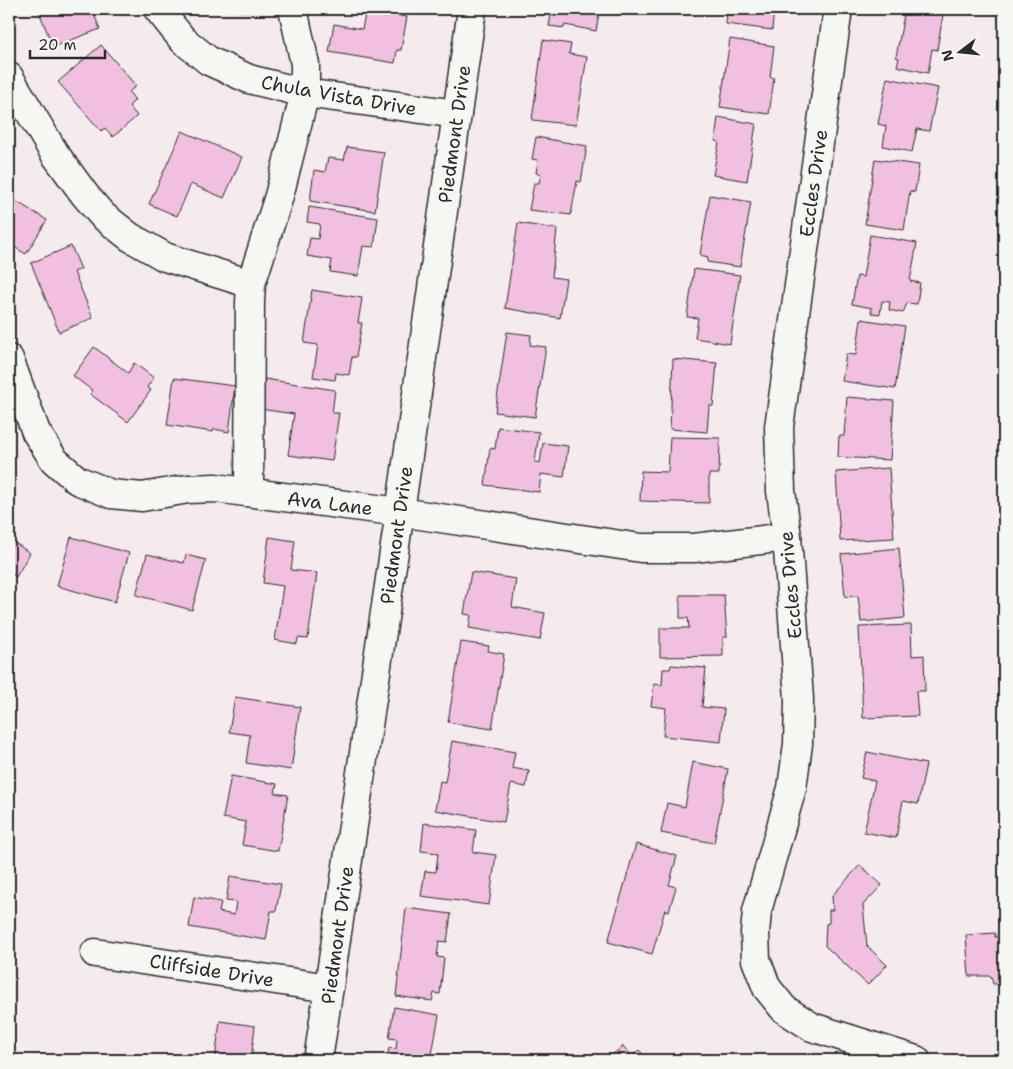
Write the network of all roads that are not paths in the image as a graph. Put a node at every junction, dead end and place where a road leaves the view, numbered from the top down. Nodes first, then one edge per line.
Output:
1 (158, 9) edge
2 (293, 9) edge
3 (472, 9) edge
4 (838, 9) edge
5 (9, 77) edge
6 (305, 93) junction
7 (457, 114) junction
8 (251, 284) junction
9 (9, 359) edge
10 (249, 492) junction
11 (400, 512) junction
12 (786, 537) junction
13 (95, 953) dead end
14 (329, 988) junction
15 (318, 1060) edge
16 (916, 1060) edge

1 - 6 street, Chula Vista Drive
2 - 6 street
3 - 7 street, Piedmont Drive
4 - 12 street, Eccles Drive
5 - 8 street
6 - 7 street, Chula Vista Drive
6 - 8 street
7 - 11 street, Piedmont Drive
8 - 10 street
9 - 10 street, Ava Lane
10 - 11 street, Ava Lane
11 - 12 street, Ava Lane
11 - 14 street, Piedmont Drive
12 - 16 street, Eccles Drive
13 - 14 street, Cliffside Drive
14 - 15 street, Piedmont Drive

